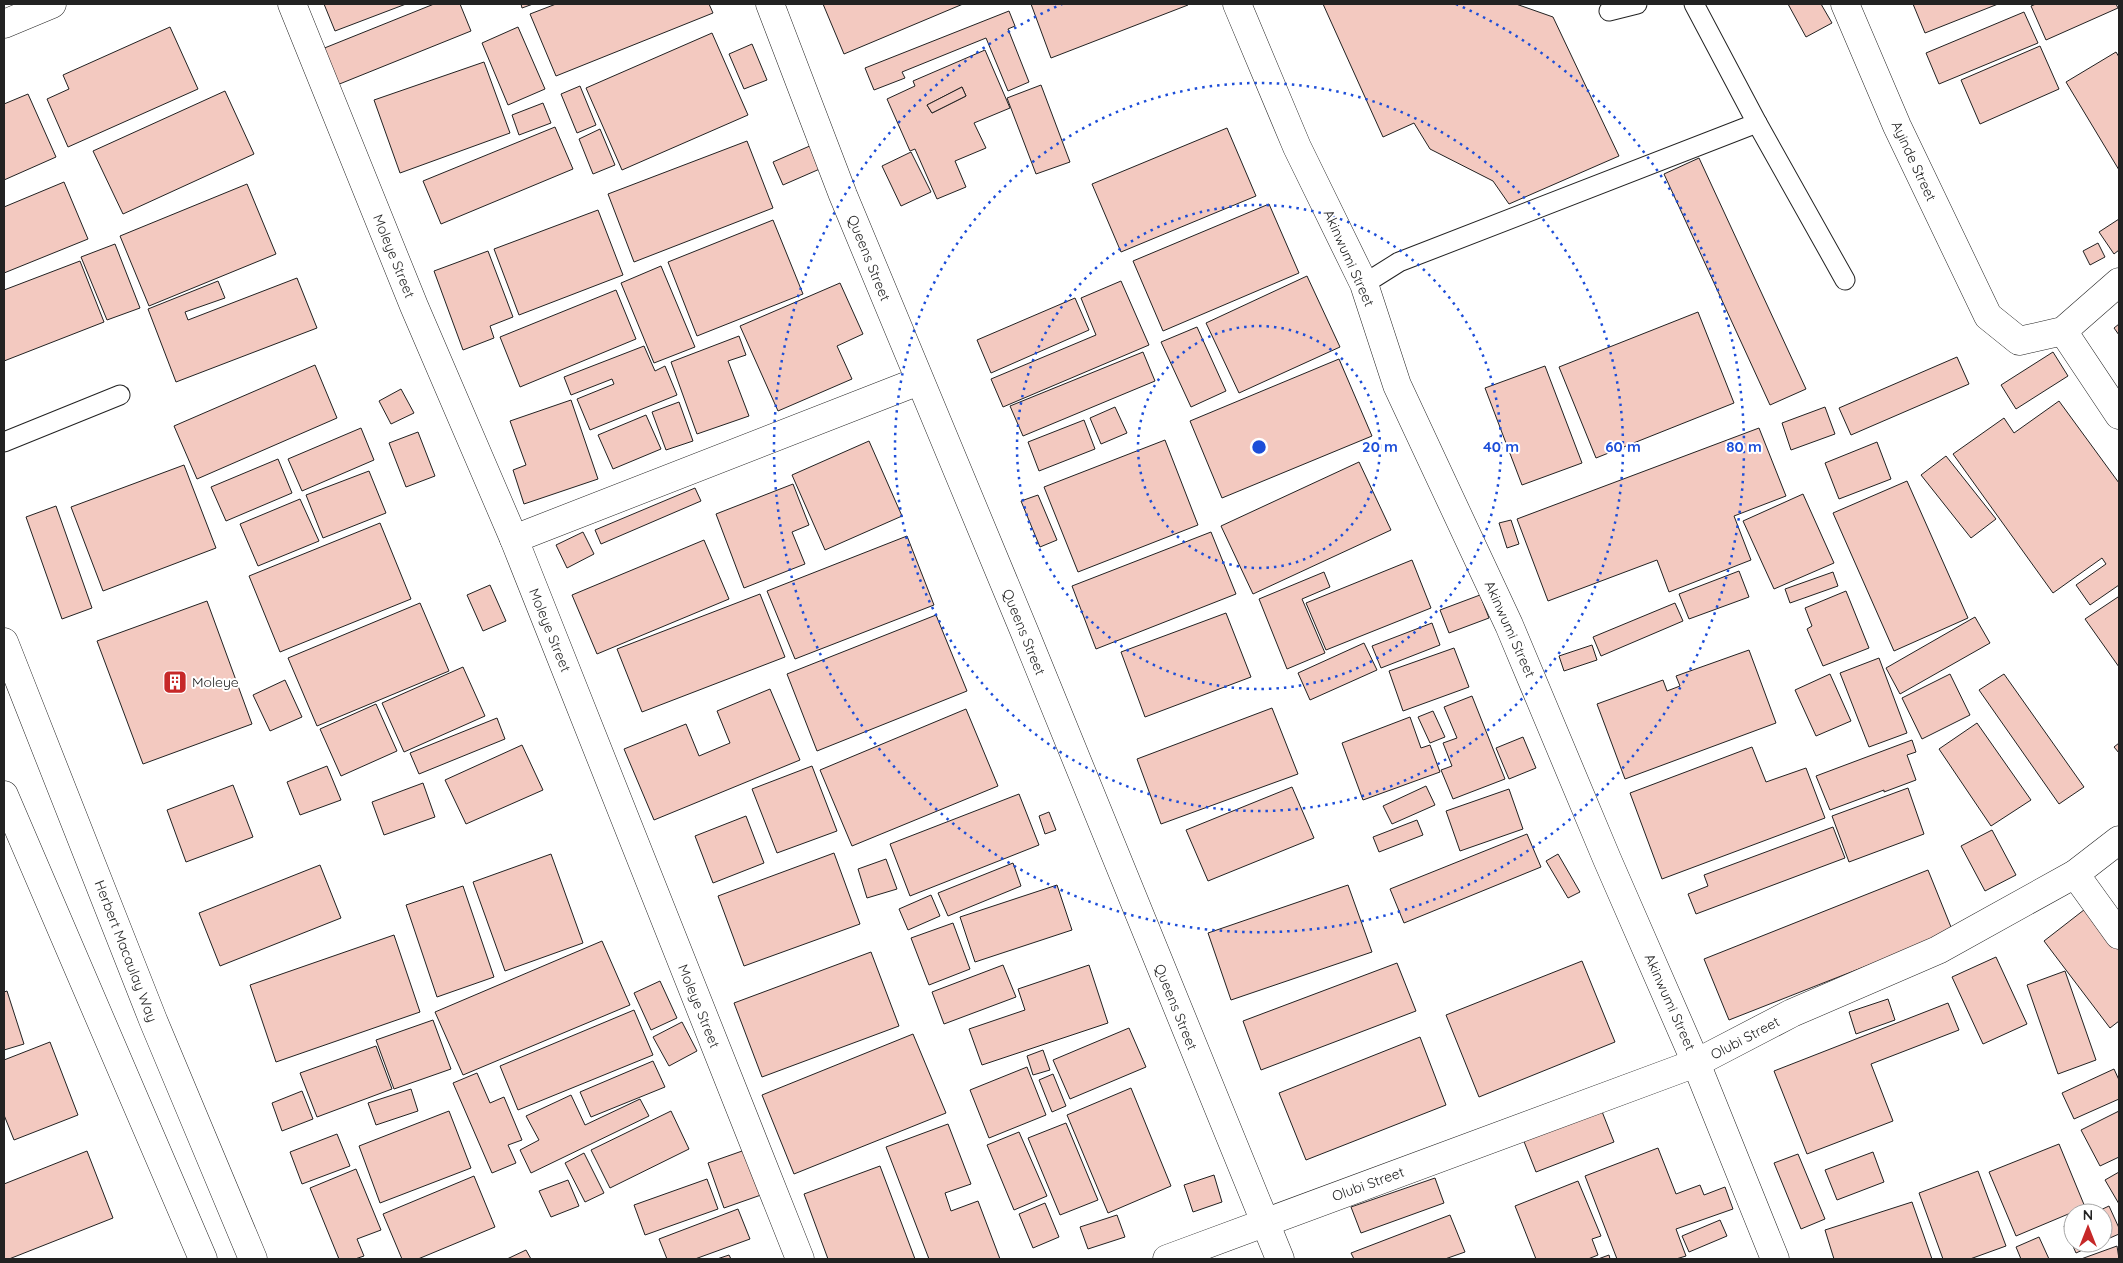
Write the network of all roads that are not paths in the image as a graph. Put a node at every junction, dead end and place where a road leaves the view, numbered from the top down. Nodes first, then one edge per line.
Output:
1 (52, 4) edge
2 (292, 4) edge
3 (770, 4) edge
4 (1237, 4) edge
5 (1638, 4) edge
6 (1694, 4) edge
7 (1845, 4) edge
8 (1609, 11) dead end
9 (4, 24) edge
10 (1757, 123) junction
11 (1845, 280) dead end
12 (2119, 282) edge
13 (1364, 284) junction
14 (2063, 331) junction
15 (919, 381) junction
16 (120, 395) dead end
17 (2119, 415) edge
18 (4, 442) edge
19 (514, 539) junction
20 (4, 642) edge
21 (4, 795) edge
22 (2119, 840) edge
23 (2075, 874) junction
24 (2119, 935) edge
25 (1696, 1063) junction
26 (1265, 1222) junction
27 (203, 1259) edge
28 (253, 1259) edge
29 (800, 1259) edge
30 (1166, 1259) edge
31 (1280, 1259) edge
32 (1775, 1259) edge

1 - 9 main road
2 - 19 main road, Moleye Street
3 - 15 main road, Queens Street
4 - 13 main road, Akinwumi Street
5 - 8 lane
6 - 10 lane
7 - 14 main road, Ayinde Street
10 - 11 lane
10 - 13 lane
12 - 14 main road
13 - 25 main road, Akinwumi Street
14 - 17 main road
15 - 19 main road
15 - 26 main road, Queens Street
16 - 18 lane
19 - 29 main road, Moleye Street
20 - 28 main road, Herbert Macaulay Way
21 - 27 main road
22 - 23 main road, Olubi Street
23 - 24 main road
23 - 25 main road, Olubi Street
25 - 26 main road, Olubi Street
25 - 32 main road, Akinwumi Street
26 - 30 main road, Olubi Street
26 - 31 main road, Queens Street

